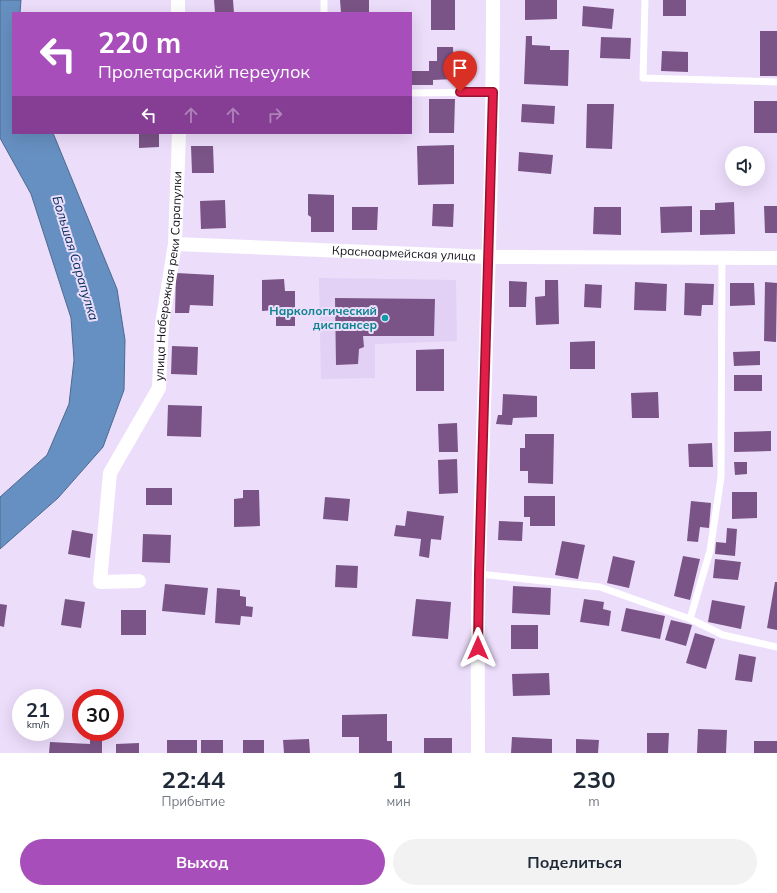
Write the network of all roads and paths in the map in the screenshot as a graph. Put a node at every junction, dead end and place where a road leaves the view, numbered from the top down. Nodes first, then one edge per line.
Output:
1 (178, 0) edge
2 (324, 0) edge
3 (493, 0) edge
4 (645, 0) edge
5 (178, 12) edge
6 (324, 12) edge
7 (777, 82) edge
8 (493, 92) junction
9 (412, 93) edge
10 (179, 134) edge
11 (175, 244) junction
12 (489, 257) junction
13 (722, 258) junction
14 (777, 258) edge
15 (479, 574) junction
16 (139, 581) dead end
17 (690, 619) junction
18 (777, 647) edge
19 (478, 753) edge

1 - 5 street
2 - 6 lane
3 - 8 street
4 - 7 lane
8 - 9 lane
8 - 12 street
10 - 11 street, улица Набережная реки Сарапулки
11 - 12 street, Красноармейская улица
11 - 16 street, улица Набережная реки Сарапулки
12 - 13 street, Красноармейская улица
12 - 15 street
13 - 14 street, Красноармейская улица
13 - 17 lane
15 - 17 lane
15 - 19 street
17 - 18 lane

